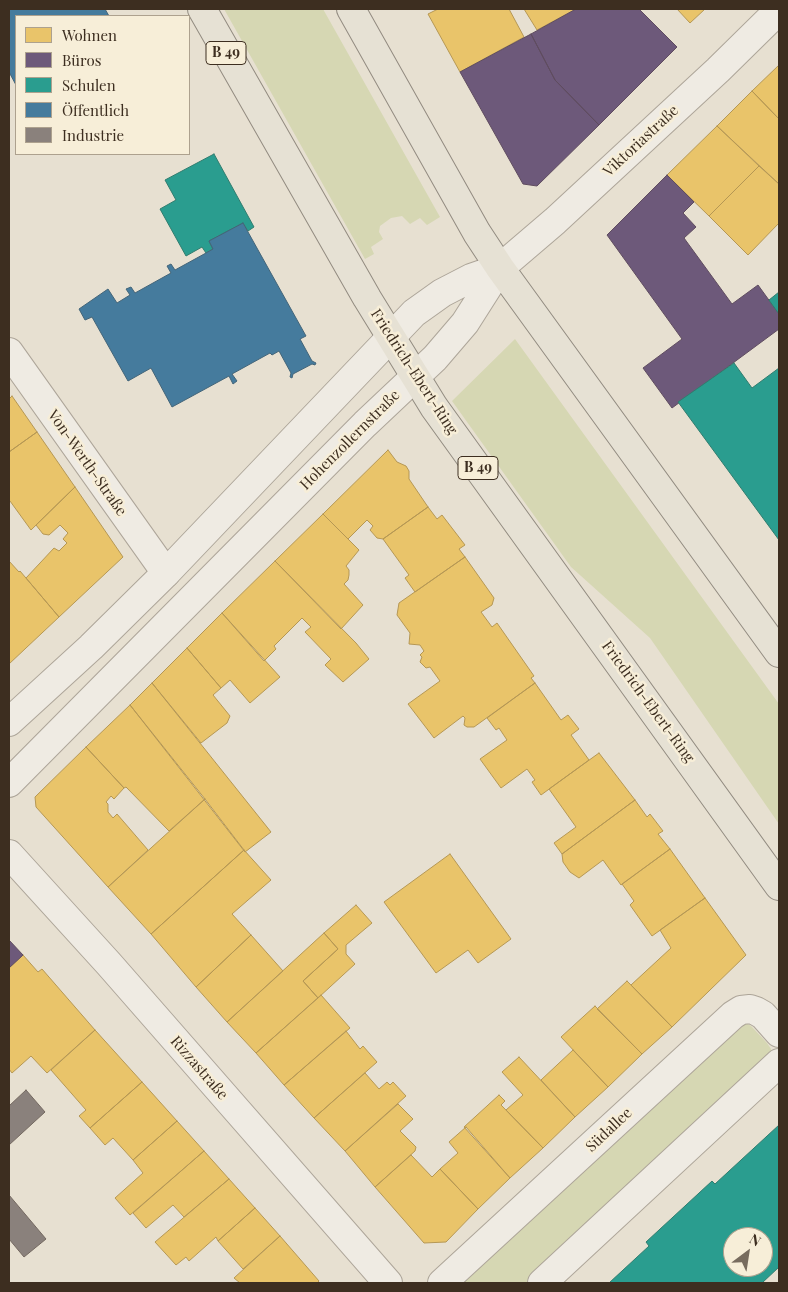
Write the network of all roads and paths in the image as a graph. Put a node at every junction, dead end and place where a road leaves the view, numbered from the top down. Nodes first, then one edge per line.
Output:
1 (202, 9) edge
2 (350, 9) edge
3 (779, 10) edge
4 (500, 268) junction
5 (390, 337) junction
6 (9, 352) edge
7 (414, 377) junction
8 (166, 573) junction
9 (779, 653) edge
10 (9, 722) edge
11 (9, 783) edge
12 (752, 848) junction
13 (9, 854) edge
14 (779, 860) edge
15 (779, 886) edge
16 (779, 1033) edge
17 (779, 1063) edge
18 (388, 1283) edge
19 (442, 1283) edge
20 (542, 1283) edge

1 - 5 main road, Friedrich-Ebert-Ring / B 49
2 - 4 main road
3 - 4 street, Viktoriastraße
4 - 5 street
4 - 7 street, Hohenzollernstraße
4 - 9 main road
5 - 7 main road, Friedrich-Ebert-Ring / B 49
5 - 8 street
6 - 8 street, Von-Werth-Straße
7 - 11 street, Hohenzollernstraße
7 - 12 main road, Friedrich-Ebert-Ring / B 49
8 - 10 street
12 - 14 main road
12 - 15 main road, Friedrich-Ebert-Ring / B 49
13 - 18 street, Rizzastraße
16 - 19 street, Südallee
17 - 20 street

